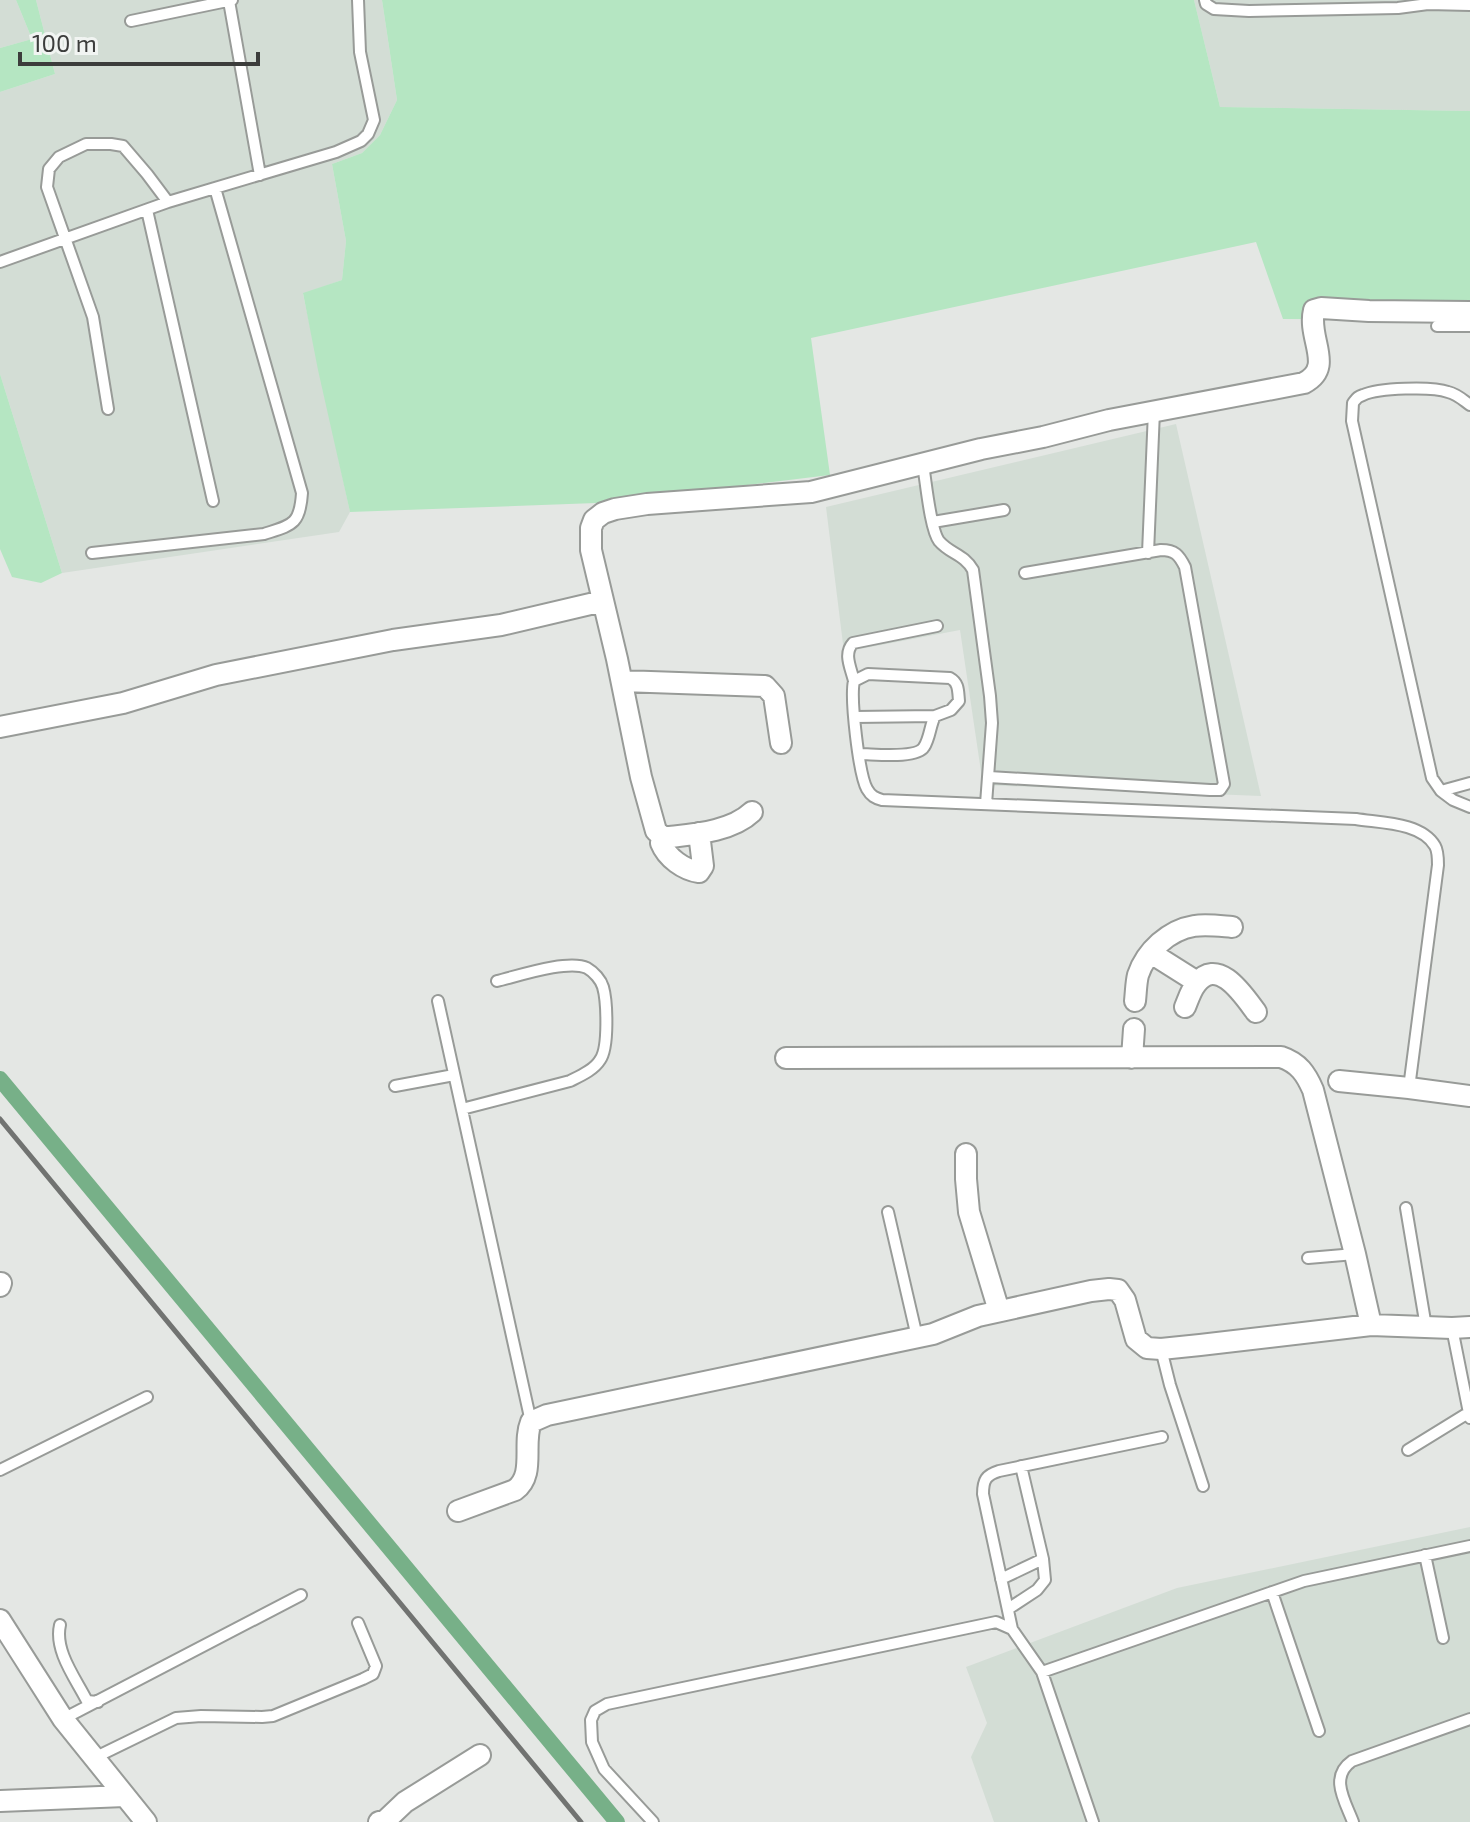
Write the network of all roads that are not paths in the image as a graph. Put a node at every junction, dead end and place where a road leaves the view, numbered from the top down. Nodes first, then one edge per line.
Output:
1 (230, 0) edge
2 (358, 0) edge
3 (1205, 0) edge
4 (1470, 5) edge
5 (131, 21) dead end
6 (260, 175) junction
7 (215, 188) junction
8 (168, 202) junction
9 (147, 210) junction
10 (66, 238) junction
11 (0, 262) edge
12 (1470, 312) edge
13 (1437, 326) dead end
14 (1470, 326) edge
15 (1470, 405) edge
16 (108, 409) dead end
17 (1154, 411) junction
18 (923, 465) junction
19 (213, 501) dead end
20 (1004, 510) dead end
21 (933, 522) junction
22 (92, 553) dead end
23 (1148, 553) junction
24 (1025, 573) dead end
25 (603, 601) junction
26 (937, 626) dead end
27 (622, 681) junction
28 (854, 681) junction
29 (935, 716) junction
30 (855, 717) junction
31 (0, 727) edge
32 (781, 743) dead end
33 (860, 754) junction
34 (989, 777) junction
35 (1470, 783) edge
36 (1441, 791) junction
37 (986, 804) junction
38 (1470, 807) edge
39 (752, 812) dead end
40 (699, 833) junction
41 (663, 837) junction
42 (1232, 927) dead end
43 (1151, 953) junction
44 (497, 981) dead end
45 (1197, 982) junction
46 (438, 1001) dead end
47 (1135, 1001) dead end
48 (1185, 1007) dead end
49 (1256, 1012) dead end
50 (1134, 1029) dead end
51 (786, 1058) dead end
52 (1132, 1058) junction
53 (454, 1075) junction
54 (1339, 1081) dead end
55 (395, 1086) dead end
56 (1409, 1088) junction
57 (1470, 1096) edge
58 (462, 1109) junction
59 (966, 1154) dead end
60 (1406, 1208) dead end
61 (888, 1212) dead end
62 (1355, 1254) junction
63 (1308, 1258) dead end
64 (999, 1311) junction
65 (1371, 1325) junction
66 (1426, 1327) junction
67 (1461, 1328) edge
68 (917, 1337) junction
69 (1161, 1349) junction
70 (147, 1397) dead end
71 (1469, 1415) edge
72 (531, 1422) junction
73 (1162, 1437) dead end
74 (1408, 1450) dead end
75 (1021, 1466) junction
76 (0, 1470) edge
77 (1203, 1486) dead end
78 (458, 1511) dead end
79 (1470, 1546) edge
80 (1425, 1555) junction
81 (1043, 1559) junction
82 (1001, 1579) junction
83 (1272, 1592) junction
84 (301, 1595) dead end
85 (1008, 1609) junction
86 (0, 1620) edge
87 (358, 1623) dead end
88 (60, 1625) dead end
89 (1012, 1629) junction
90 (1443, 1638) dead end
91 (1042, 1672) junction
92 (98, 1702) junction
93 (63, 1719) junction
94 (1470, 1719) edge
95 (1319, 1731) dead end
96 (480, 1755) dead end
97 (94, 1758) junction
98 (125, 1796) junction
99 (0, 1801) edge
100 (146, 1822) edge
101 (379, 1822) edge
102 (653, 1822) edge
103 (1093, 1822) edge
104 (1353, 1822) edge

1 - 5 lane
1 - 6 lane
2 - 6 lane
3 - 4 lane
6 - 7 lane
7 - 8 lane
7 - 22 lane
8 - 9 lane
8 - 10 lane
9 - 10 lane
9 - 19 lane
10 - 11 lane
10 - 16 lane
12 - 17 street
13 - 14 lane
15 - 36 lane
17 - 18 street
17 - 23 lane
18 - 21 lane
18 - 25 street
20 - 21 lane
21 - 34 lane
23 - 24 lane
23 - 34 lane
25 - 27 street
25 - 31 street
26 - 28 lane
27 - 32 street
27 - 41 street
28 - 29 lane
28 - 30 lane
29 - 30 lane
29 - 33 lane
30 - 33 lane
33 - 37 lane
34 - 37 lane
35 - 36 lane
36 - 38 lane
37 - 56 lane
39 - 40 street
40 - 41 street
40 - 41 street
42 - 43 street
43 - 45 street
43 - 47 street
44 - 58 lane
45 - 48 street
45 - 49 street
46 - 53 lane
50 - 52 street
51 - 52 street
52 - 62 street
53 - 55 lane
53 - 58 lane
54 - 56 street
56 - 57 street
58 - 72 lane
59 - 64 street
60 - 66 lane
61 - 68 lane
62 - 63 lane
62 - 65 street
64 - 68 street
64 - 69 street
65 - 66 street
65 - 69 street
66 - 67 street
67 - 71 lane
68 - 72 street
69 - 77 lane
70 - 76 lane
71 - 74 lane
72 - 78 street
73 - 75 lane
75 - 81 lane
75 - 82 lane
79 - 80 lane
80 - 83 lane
80 - 90 lane
81 - 82 lane
81 - 85 lane
82 - 85 lane
83 - 91 lane
83 - 95 lane
84 - 92 lane
85 - 89 lane
86 - 93 street
87 - 97 lane
88 - 92 lane
89 - 91 lane
89 - 102 lane
91 - 103 lane
92 - 93 lane
93 - 97 street
94 - 104 lane
96 - 101 street
97 - 98 street
98 - 99 street
98 - 100 street

